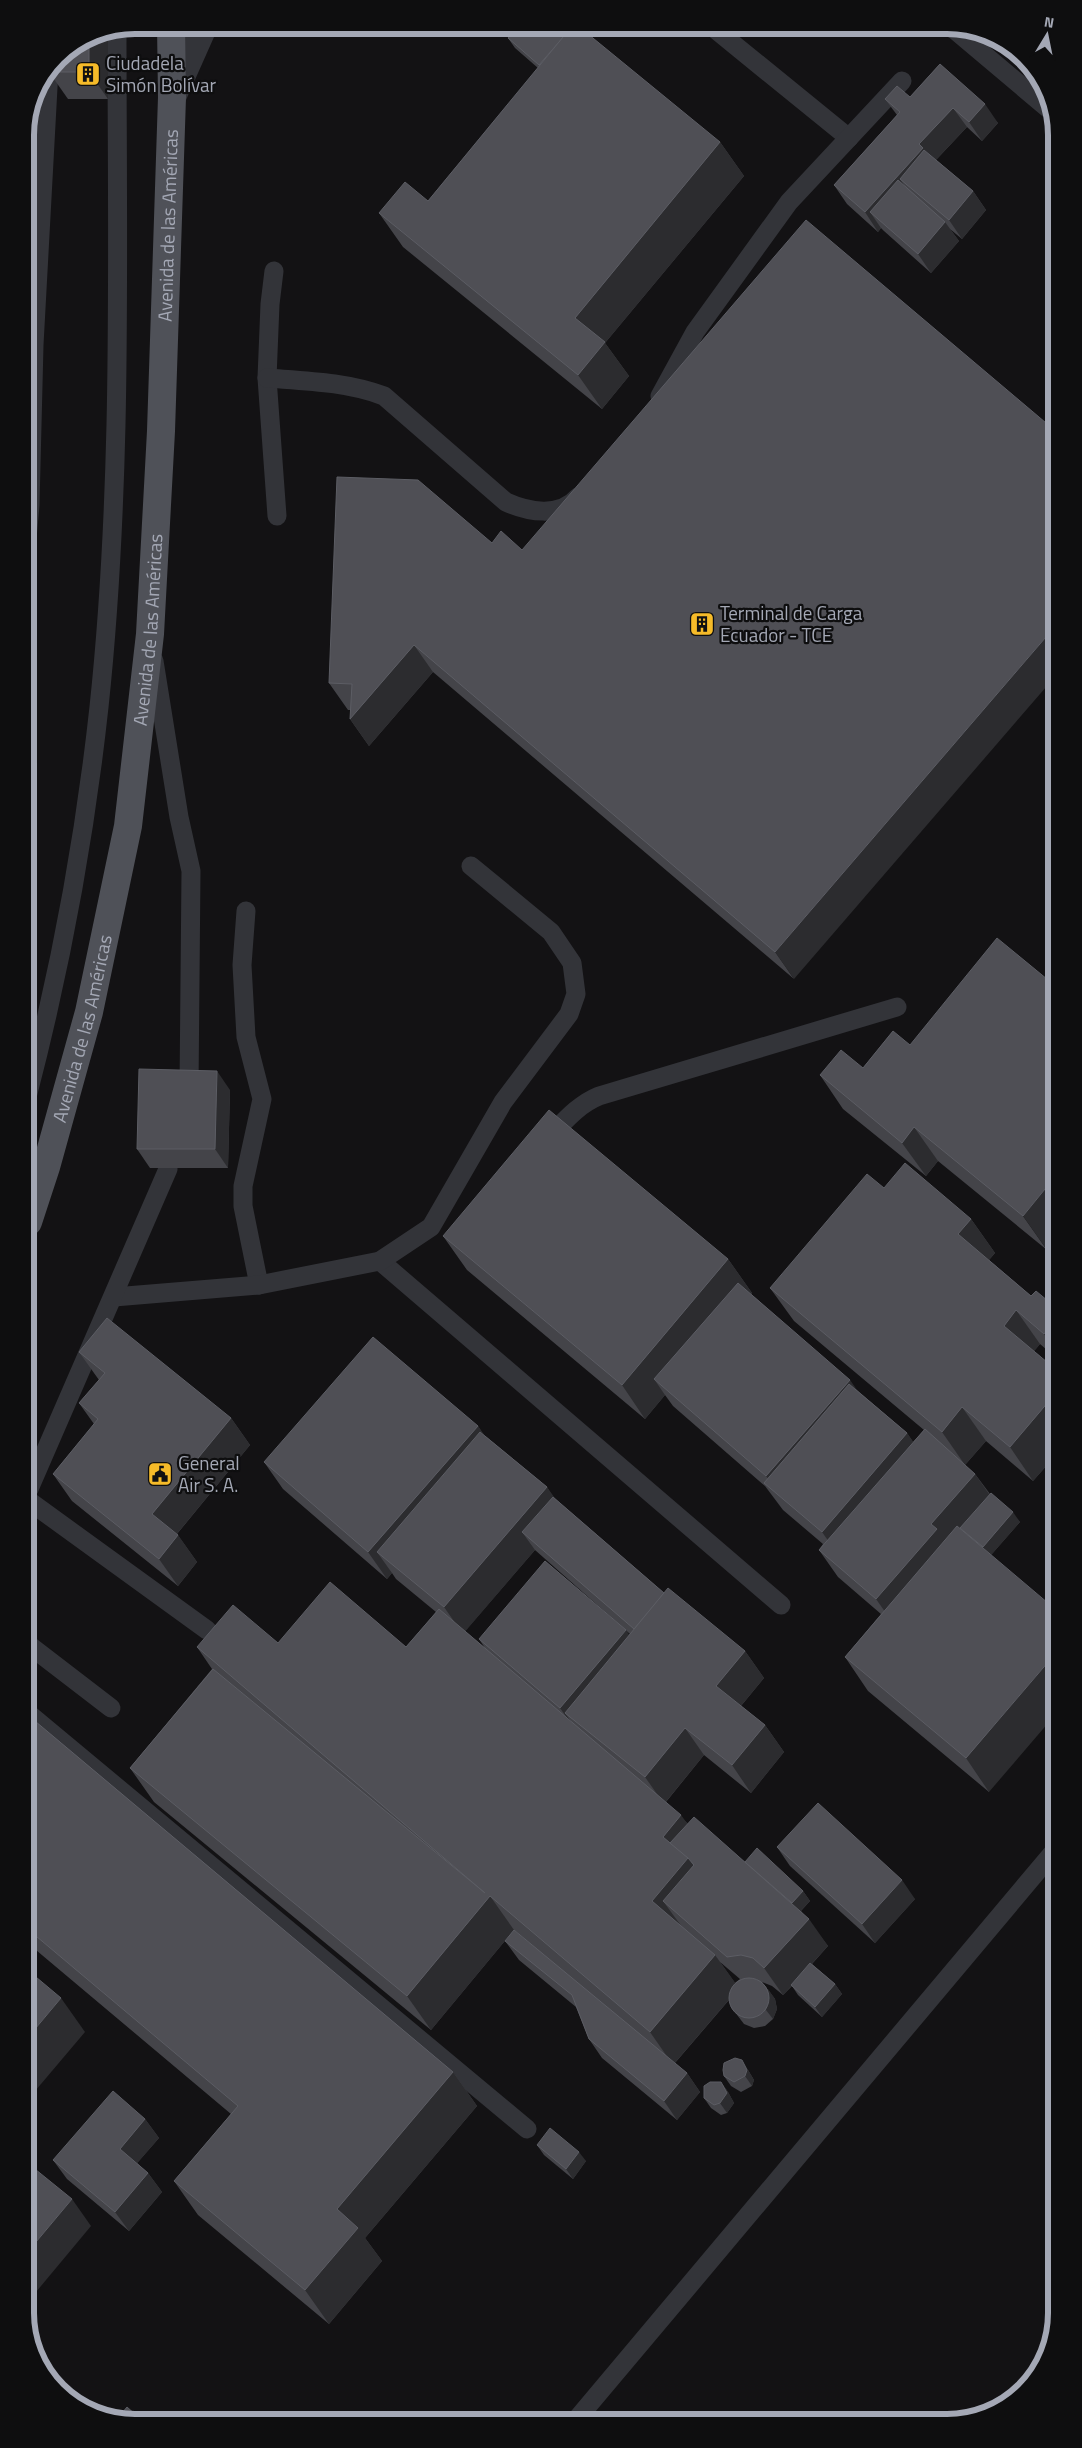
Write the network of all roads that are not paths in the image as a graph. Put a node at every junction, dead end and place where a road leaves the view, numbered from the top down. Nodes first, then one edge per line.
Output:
1 (171, 34) edge
2 (200, 34) edge
3 (721, 34) edge
4 (961, 35) edge
5 (117, 36) edge
6 (902, 81) dead end
7 (48, 82) edge
8 (172, 97) junction
9 (1044, 106) edge
10 (849, 138) junction
11 (274, 270) dead end
12 (34, 345) edge
13 (267, 378) junction
14 (652, 406) edge
15 (592, 480) edge
16 (277, 516) dead end
17 (150, 634) junction
18 (471, 866) dead end
19 (246, 911) dead end
20 (897, 1007) dead end
21 (34, 1067) edge
22 (190, 1089) edge
23 (535, 1151) edge
24 (168, 1169) edge
25 (34, 1204) edge
26 (380, 1261) junction
27 (259, 1286) junction
28 (114, 1297) junction
29 (34, 1477) edge
30 (34, 1504) edge
31 (780, 1605) dead end
32 (207, 1630) dead end
33 (34, 1649) edge
34 (112, 1708) dead end
35 (34, 1718) edge
36 (1048, 1859) edge
37 (527, 2129) dead end
38 (581, 2414) edge

1 - 8 main road, Avenida de las Américas
2 - 8 street
3 - 10 lane
4 - 9 lane
5 - 21 lane, Avenida de las Américas
6 - 10 lane
7 - 12 lane
8 - 17 main road, Avenida de las Américas
10 - 14 lane
11 - 13 lane
13 - 15 lane
13 - 16 lane
17 - 22 lane
17 - 25 main road, Avenida de las Américas
18 - 26 lane
19 - 27 lane
20 - 23 lane
24 - 28 lane
26 - 27 lane
26 - 31 lane
27 - 28 lane
28 - 29 lane
30 - 32 lane
33 - 34 lane
35 - 37 lane
36 - 38 lane

